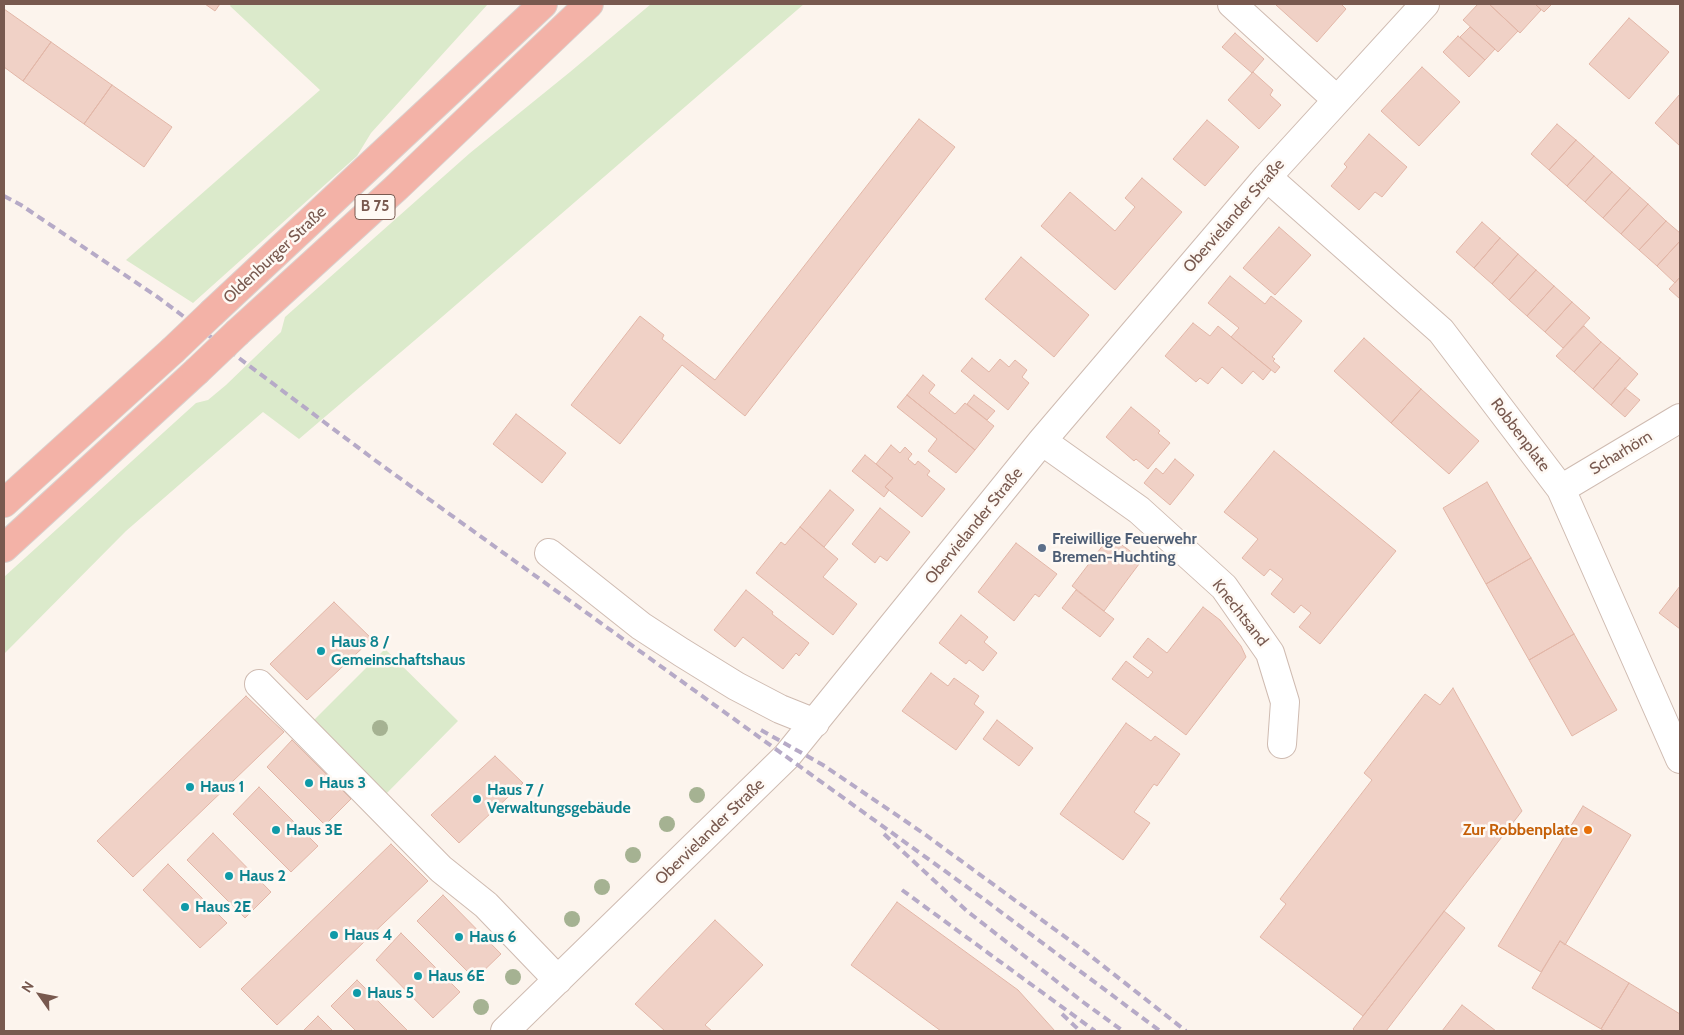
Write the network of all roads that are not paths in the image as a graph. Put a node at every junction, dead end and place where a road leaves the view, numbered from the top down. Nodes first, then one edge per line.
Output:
1 (543, 4) edge
2 (589, 4) edge
3 (1232, 4) edge
4 (1425, 4) edge
5 (1336, 99) junction
6 (1267, 177) junction
7 (1680, 418) edge
8 (1042, 441) junction
9 (1561, 489) junction
10 (4, 503) edge
11 (4, 548) edge
12 (549, 553) dead end
13 (259, 684) dead end
14 (815, 723) junction
15 (1282, 744) dead end
16 (1680, 759) edge
17 (558, 980) junction
18 (505, 1031) edge

1 - 10 highway, Oldenburger Straße / B 75, bridge
2 - 11 highway, B 75, bridge
3 - 5 street
4 - 5 street, Obervielander Straße
5 - 6 street, Obervielander Straße
6 - 8 street, Obervielander Straße
6 - 9 street, Robbenplate
7 - 9 street, Scharhörn
8 - 14 street, Obervielander Straße
8 - 15 street, Knechtsand
9 - 16 street, Robbenplate
12 - 14 street
13 - 17 street
14 - 17 street, Obervielander Straße
17 - 18 street, Obervielander Straße

